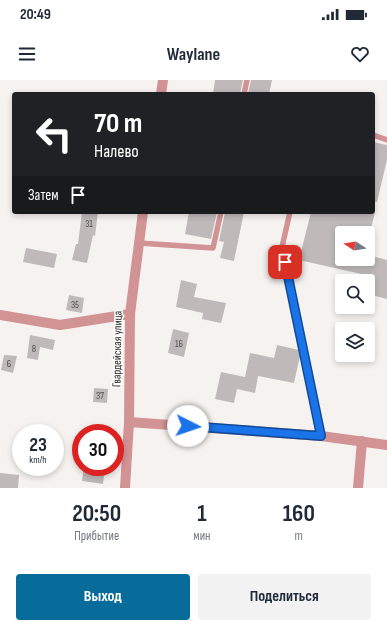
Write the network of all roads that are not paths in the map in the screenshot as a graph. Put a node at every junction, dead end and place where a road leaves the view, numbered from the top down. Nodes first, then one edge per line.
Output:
1 (163, 80) edge
2 (247, 80) edge
3 (161, 92) edge
4 (244, 92) edge
5 (375, 136) edge
6 (387, 140) edge
7 (143, 214) edge
8 (221, 214) edge
9 (290, 214) edge
10 (139, 243) junction
11 (130, 314) junction
12 (0, 315) edge
13 (129, 422) junction
14 (321, 436) junction
15 (362, 442) junction
16 (387, 445) edge
17 (126, 488) edge
18 (358, 488) edge

1 - 3 street
2 - 4 lane
5 - 6 lane
7 - 10 street, Гвардейская улица
8 - 10 lane
9 - 14 lane
10 - 11 street, Гвардейская улица
11 - 12 street
11 - 13 street, Гвардейская улица
13 - 14 street
13 - 17 street, Гвардейская улица
14 - 15 street
15 - 16 street
15 - 18 street

